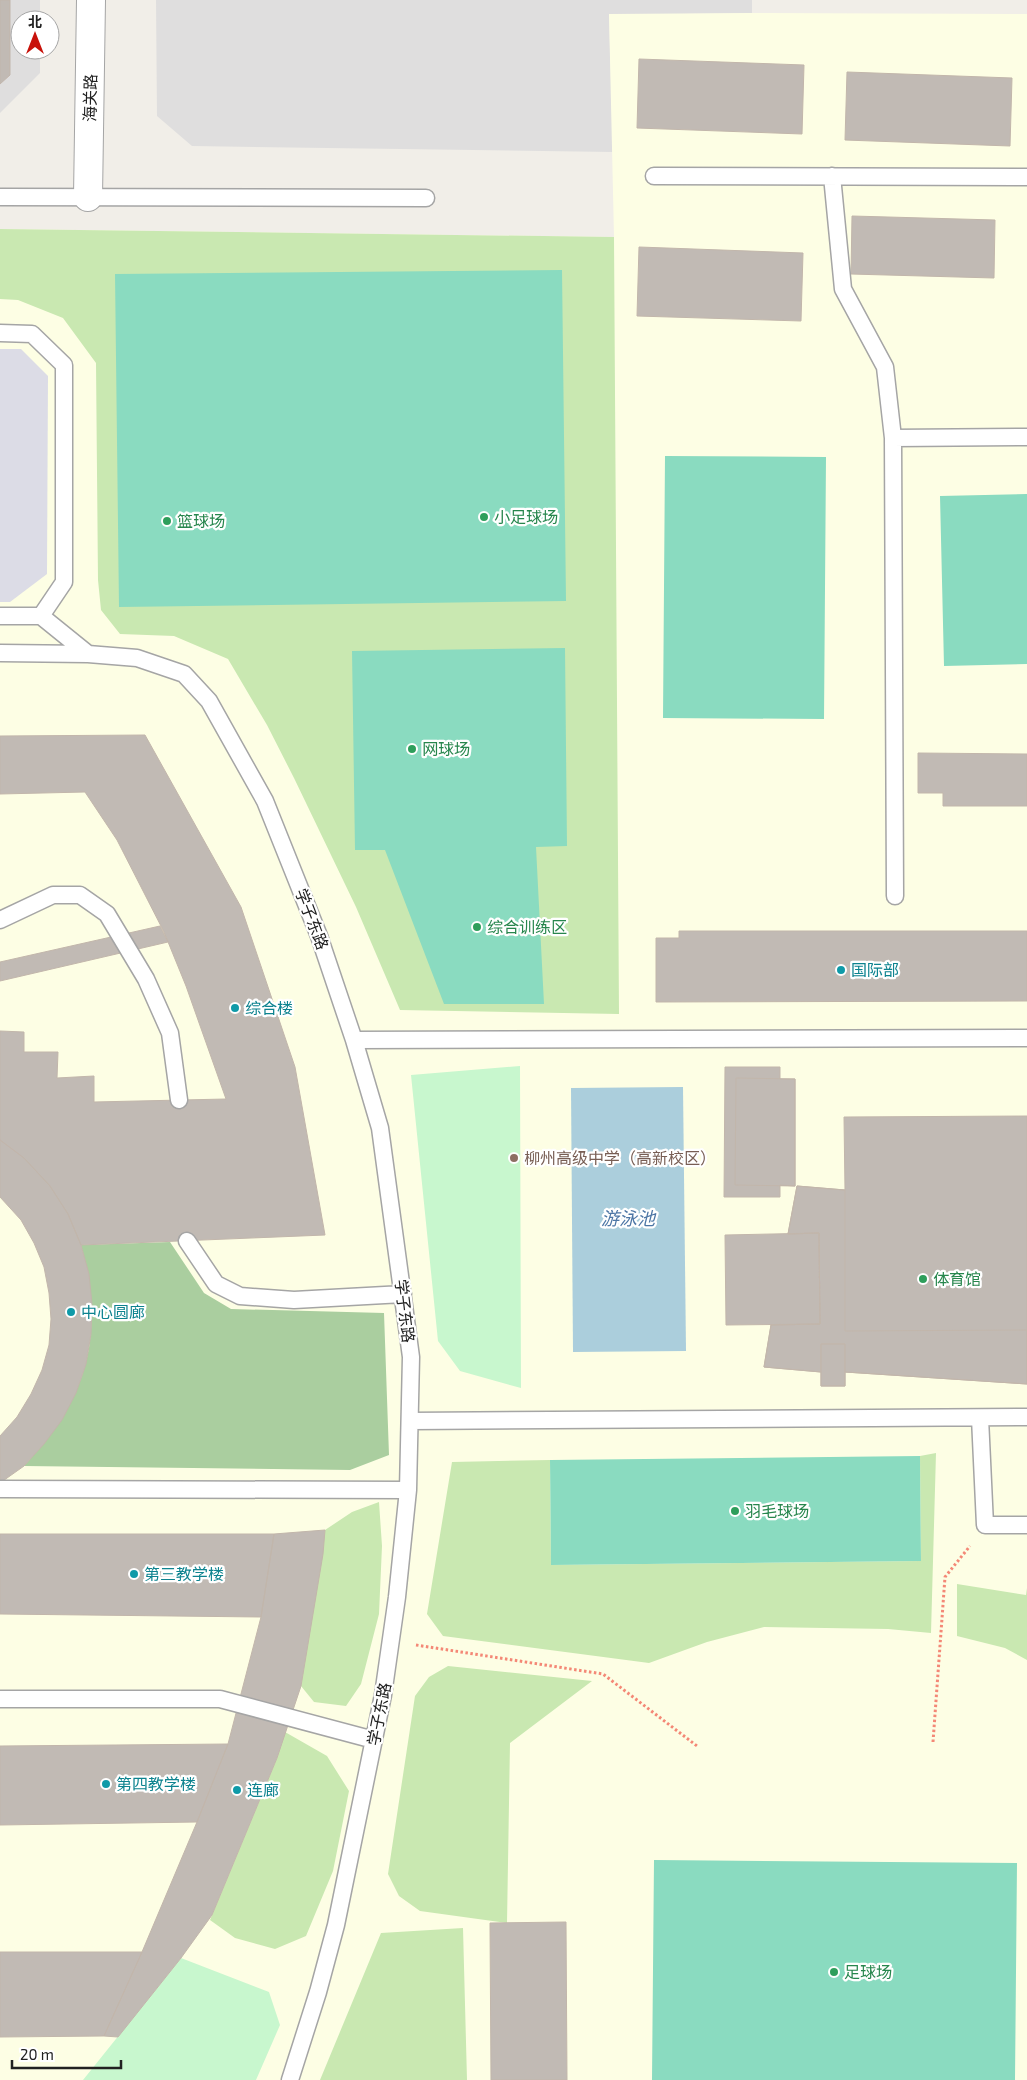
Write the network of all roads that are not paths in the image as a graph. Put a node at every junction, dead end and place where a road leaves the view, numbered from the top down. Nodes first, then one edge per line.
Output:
1 (91, 0) edge
2 (654, 176) dead end
3 (832, 176) junction
4 (1027, 177) edge
5 (0, 197) edge
6 (88, 197) junction
7 (426, 198) dead end
8 (0, 333) edge
9 (1027, 436) edge
10 (893, 438) junction
11 (0, 616) edge
12 (41, 616) junction
13 (0, 653) edge
14 (88, 654) junction
15 (895, 896) dead end
16 (0, 920) edge
17 (1027, 1038) edge
18 (354, 1040) junction
19 (179, 1100) dead end
20 (187, 1241) dead end
21 (403, 1294) junction
22 (980, 1418) junction
23 (1027, 1418) edge
24 (411, 1421) junction
25 (0, 1489) edge
26 (408, 1490) junction
27 (1027, 1525) edge
28 (0, 1699) edge
29 (374, 1740) junction
30 (290, 2080) edge

1 - 6 street, 海关路
2 - 3 lane
3 - 4 lane
3 - 10 lane
5 - 6 lane
6 - 7 lane
8 - 12 lane
9 - 10 lane
10 - 15 lane
11 - 12 lane
12 - 14 lane
13 - 14 lane, 学子东路
14 - 18 lane, 学子东路
16 - 19 lane
17 - 18 lane
18 - 21 lane, 学子东路
20 - 21 lane
21 - 24 lane, 学子东路
22 - 23 lane
22 - 24 lane
22 - 27 lane
24 - 26 lane, 学子东路
25 - 26 lane
26 - 29 lane, 学子东路
28 - 29 lane
29 - 30 lane, 学子东路

